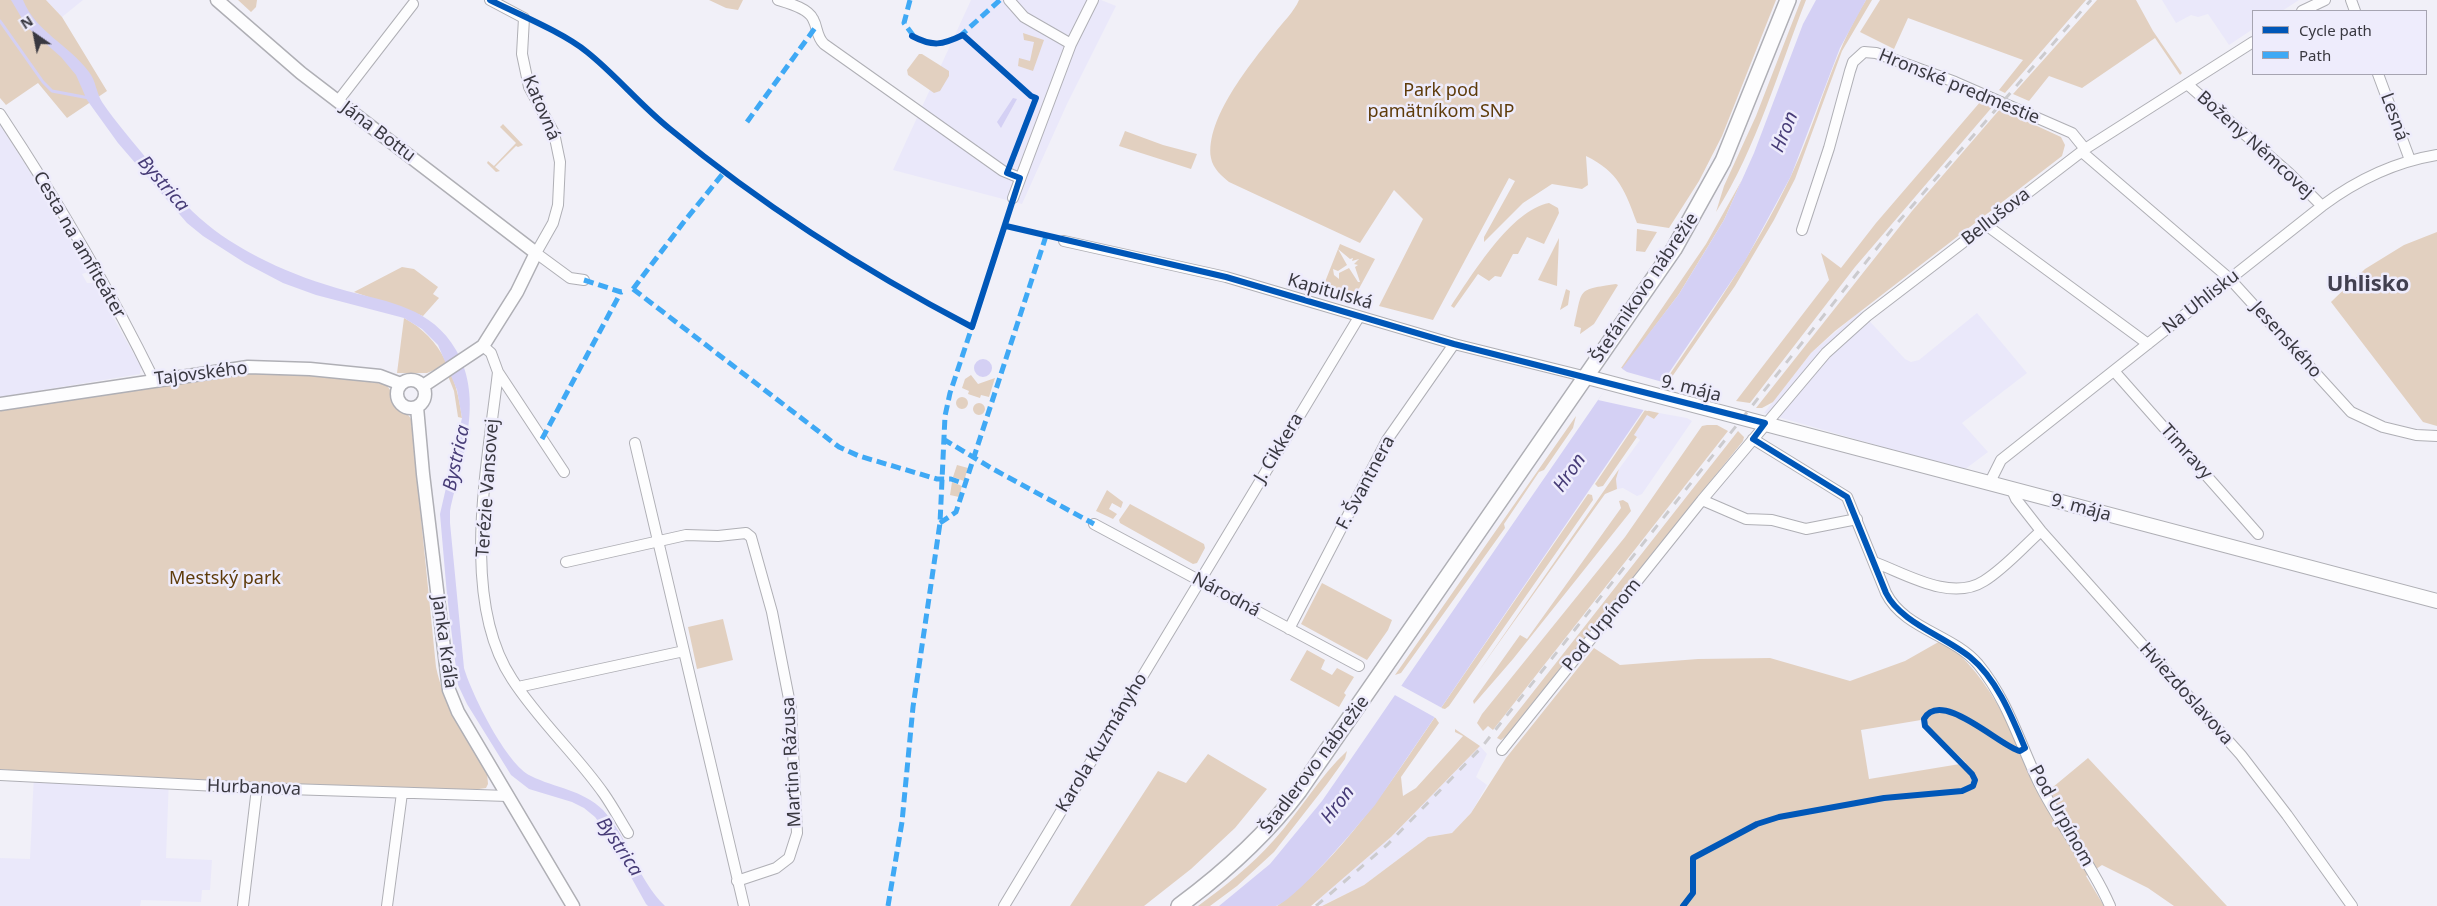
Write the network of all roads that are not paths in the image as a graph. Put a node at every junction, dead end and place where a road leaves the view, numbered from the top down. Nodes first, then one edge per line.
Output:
1 (490, 0) edge
2 (778, 0) edge
3 (1009, 0) edge
4 (1093, 0) edge
5 (1788, 0) edge
6 (2325, 0) edge
7 (222, 2) edge
8 (413, 4) dead end
9 (2304, 10) edge
10 (2252, 43) edge
11 (1071, 44) junction
12 (2378, 75) edge
13 (2187, 84) junction
14 (338, 102) junction
15 (0, 114) edge
16 (2084, 150) junction
17 (2437, 155) edge
18 (2410, 160) junction
19 (1020, 178) junction
20 (1014, 198) dead end
21 (2322, 206) junction
22 (1986, 225) junction
23 (1802, 230) dead end
24 (1064, 241) dead end
25 (536, 254) junction
26 (584, 280) dead end
27 (2230, 280) junction
28 (1359, 317) junction
29 (1454, 344) junction
30 (2148, 344) junction
31 (483, 346) junction
32 (2114, 371) junction
33 (498, 372) junction
34 (1586, 377) junction
35 (154, 380) junction
36 (401, 384) junction
37 (423, 386) junction
38 (0, 404) edge
39 (417, 407) junction
40 (1765, 423) junction
41 (2437, 436) edge
42 (1753, 439) junction
43 (635, 443) dead end
44 (564, 472) dead end
45 (1989, 484) junction
46 (2012, 490) junction
47 (1702, 500) junction
48 (1857, 519) junction
49 (1094, 524) dead end
50 (2041, 531) junction
51 (2258, 534) dead end
52 (659, 541) junction
53 (566, 562) dead end
54 (1874, 562) junction
55 (1199, 580) junction
56 (2437, 602) edge
57 (1289, 629) junction
58 (684, 651) junction
59 (1359, 666) dead end
60 (1378, 679) joint
61 (518, 687) junction
62 (1502, 750) dead end
63 (0, 776) edge
64 (257, 788) junction
65 (402, 793) junction
66 (508, 796) junction
67 (628, 833) dead end
68 (737, 881) junction
69 (243, 906) edge
70 (387, 906) edge
71 (573, 906) edge
72 (744, 906) edge
73 (1004, 906) edge
74 (1179, 906) edge
75 (2110, 906) edge
76 (2352, 906) edge

1 - 25 street, Katovná
2 - 19 street
3 - 11 street
4 - 11 street
5 - 34 main road, Štefánikovo nábrežie
6 - 9 street
7 - 14 street, Jána Bottu
8 - 14 street
10 - 13 street, Bellušova
11 - 19 street
12 - 18 street, Lesná
13 - 16 street, Bellušova
13 - 21 street, Boženy Němcovej
14 - 25 street, Jána Bottu
15 - 35 street, Cesta na amfiteáter
16 - 22 street, Bellušova
16 - 23 street, Hronské predmestie
16 - 27 street, Jesenského
17 - 18 street, Na Uhlisku
18 - 21 street, Na Uhlisku
19 - 20 street
21 - 27 street, Na Uhlisku
22 - 30 street
22 - 40 street, Bellušova
24 - 28 street, Kapitulská
25 - 26 street
25 - 31 street
27 - 30 street, Na Uhlisku
27 - 41 street, Jesenského
28 - 29 street, Kapitulská
28 - 55 street, J. Cikkera
29 - 34 street, Kapitulská
29 - 57 street, F. Švantnera
30 - 32 street, Na Uhlisku
31 - 33 street, Terézie Vansovej
31 - 37 street
32 - 45 street, Na Uhlisku
32 - 51 street, Timravy
33 - 44 street, Terézie Vansovej
33 - 61 street, Terézie Vansovej
34 - 40 main road, 9. mája
34 - 60 main road, Štefánikovo nábrežie
35 - 36 street, Tajovského
35 - 38 street, Tajovského
36 - 37 street
36 - 39 street
37 - 39 street
39 - 66 street, Janka Kráľa
40 - 42 street, Pod Urpínom
40 - 45 main road, 9. mája
42 - 47 street, Pod Urpínom
42 - 48 street, Pod Urpínom
43 - 52 street
45 - 46 main road, 9. mája
46 - 50 street, Hviezdoslavova
46 - 56 main road, 9. mája
47 - 48 street
47 - 62 street, Pod Urpínom
48 - 54 street, Pod Urpínom
49 - 55 street, Národná
50 - 54 street
50 - 76 street, Hviezdoslavova
52 - 53 street, Martina Rázusa
52 - 58 street
52 - 68 street, Martina Rázusa
54 - 75 street, Pod Urpínom
55 - 57 street, Národná
55 - 73 street, Karola Kuzmányho
57 - 59 street, Národná
58 - 61 street
58 - 68 street
60 - 74 main road, Štadlerovo nábrežie
61 - 67 street, Terézie Vansovej
63 - 64 street, Hurbanova
64 - 65 street, Hurbanova
64 - 69 street
65 - 66 street, Hurbanova
65 - 70 street
66 - 71 street, Janka Kráľa
68 - 72 street

